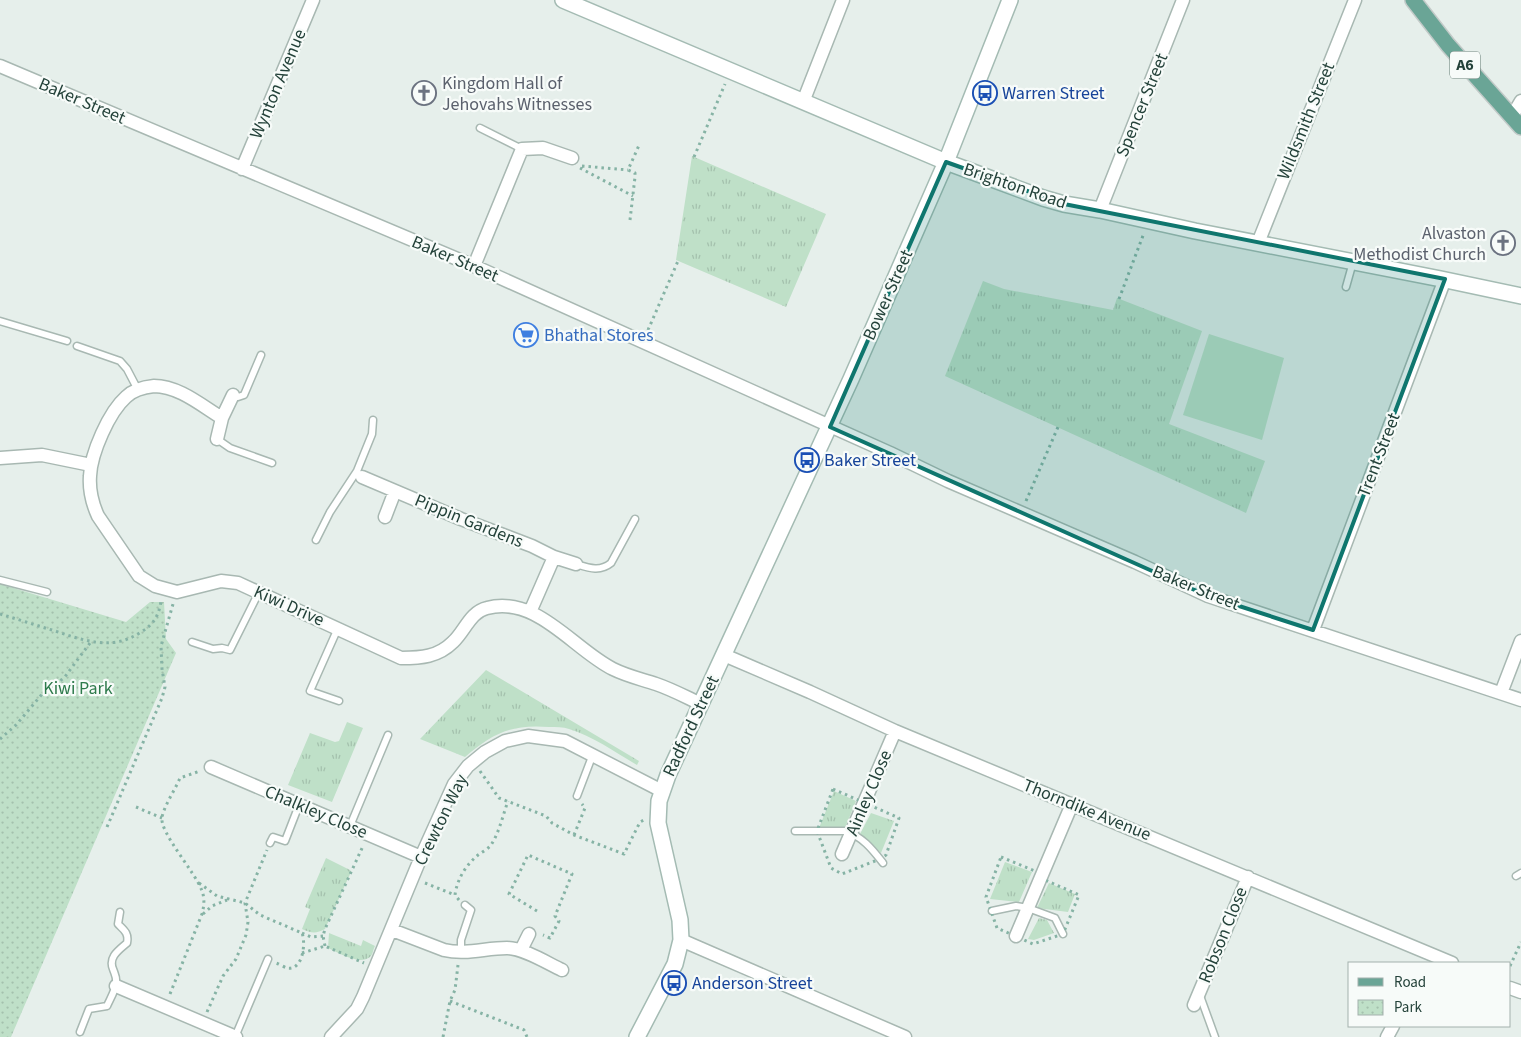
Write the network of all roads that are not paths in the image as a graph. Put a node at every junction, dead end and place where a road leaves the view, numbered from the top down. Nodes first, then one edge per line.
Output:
1 (313, 0) edge
2 (563, 0) edge
3 (844, 0) edge
4 (1010, 0) edge
5 (1183, 0) edge
6 (1355, 0) edge
7 (1413, 0) edge
8 (0, 66) edge
9 (1521, 101) edge
10 (803, 102) junction
11 (1516, 121) edge
12 (480, 128) dead end
13 (522, 149) junction
14 (572, 158) dead end
15 (946, 162) junction
16 (242, 168) junction
17 (1100, 210) junction
18 (1258, 244) junction
19 (1353, 262) junction
20 (474, 266) junction
21 (1444, 279) junction
22 (1346, 287) dead end
23 (1521, 296) edge
24 (0, 321) edge
25 (68, 341) dead end
26 (77, 346) dead end
27 (261, 355) dead end
28 (138, 390) junction
29 (232, 395) joint
30 (222, 418) junction
31 (373, 420) dead end
32 (830, 427) junction
33 (217, 439) joint
34 (0, 458) edge
35 (272, 463) dead end
36 (91, 465) junction
37 (359, 474) junction
38 (395, 491) junction
39 (385, 517) dead end
40 (634, 519) dead end
41 (316, 540) dead end
42 (554, 557) junction
43 (576, 564) joint
44 (0, 580) edge
45 (47, 592) dead end
46 (259, 592) junction
47 (530, 612) junction
48 (338, 628) junction
49 (1313, 630) junction
50 (1521, 641) edge
51 (192, 642) dead end
52 (724, 655) junction
53 (1501, 693) junction
54 (1521, 700) edge
55 (338, 701) dead end
56 (701, 704) junction
57 (895, 731) junction
58 (388, 735) dead end
59 (593, 754) junction
60 (211, 767) road end
61 (662, 791) junction
62 (577, 796) road end
63 (1072, 804) junction
64 (299, 805) junction
65 (350, 826) junction
66 (794, 831) dead end
67 (852, 833) junction
68 (270, 843) road end
69 (842, 854) dead end
70 (421, 857) junction
71 (883, 863) dead end
72 (1248, 877) junction
73 (465, 905) road end
74 (1028, 908) junction
75 (992, 911) dead end
76 (120, 912) dead end
77 (392, 930) junction
78 (533, 933) road end
79 (1064, 934) dead end
80 (1016, 936) dead end
81 (681, 940) junction
82 (521, 950) junction
83 (460, 952) junction
84 (268, 958) road end
85 (1423, 958) edge
86 (1446, 962) edge
87 (562, 970) dead end
88 (116, 986) junction
89 (1197, 999) joint
90 (80, 1032) dead end
91 (213, 1032) edge
92 (236, 1037) edge
93 (331, 1037) edge
94 (638, 1037) edge
95 (905, 1037) edge
96 (1215, 1037) edge

1 - 16 street, Wynton Avenue
2 - 10 street, Brighton Road
3 - 10 street
4 - 15 street
5 - 17 street, Spencer Street
6 - 18 street, Wildsmith Street
7 - 11 main road, A6
8 - 16 street, Baker Street
9 - 11 street
10 - 15 street, Brighton Road
12 - 13 lane
13 - 14 street
13 - 20 street
15 - 17 street, Brighton Road
15 - 32 street, Bower Street
16 - 20 street, Baker Street
17 - 18 street, Brighton Road
18 - 19 street, Brighton Road
19 - 21 street, Brighton Road
19 - 22 lane
20 - 32 street, Baker Street
21 - 23 street, Brighton Road
21 - 49 street, Trent Street
24 - 25 lane
26 - 28 lane
27 - 29 lane
28 - 30 street
28 - 36 street, Kiwi Drive
29 - 30 street
30 - 33 street
31 - 37 lane
32 - 49 street, Baker Street
32 - 52 street, Radford Street
33 - 35 lane
34 - 36 street
36 - 46 street, Kiwi Drive
37 - 38 street, Pippin Gardens
37 - 41 lane
38 - 39 street
38 - 42 street, Pippin Gardens
40 - 43 lane
42 - 43 street, Pippin Gardens
42 - 47 street
44 - 45 lane
46 - 48 street, Kiwi Drive
46 - 51 lane
47 - 48 street, Kiwi Drive
47 - 56 street, Kiwi Drive
48 - 55 lane
49 - 53 street, Baker Street
50 - 53 street
52 - 56 street, Radford Street
52 - 57 street, Thorndike Avenue
53 - 54 street, Baker Street
56 - 61 street, Radford Street
57 - 63 street, Thorndike Avenue
57 - 67 street, Ainley Close
58 - 65 lane
59 - 61 street, Crewton Way
59 - 62 lane
59 - 70 street, Crewton Way
60 - 64 street, Chalkley Close
61 - 81 street, Radford Street
63 - 72 street, Thorndike Avenue
63 - 74 street
64 - 65 street, Chalkley Close
64 - 68 lane
65 - 70 street, Chalkley Close
66 - 67 lane
67 - 69 street, Ainley Close
67 - 71 lane
70 - 77 street, Crewton Way
72 - 85 street, Thorndike Avenue
72 - 89 street, Robson Close
73 - 83 lane
74 - 75 lane
74 - 79 lane
74 - 80 street
76 - 88 lane
77 - 83 street
77 - 93 street, Crewton Way
78 - 82 street
81 - 94 street, Radford Street
81 - 95 street
82 - 83 street
82 - 87 street
84 - 92 lane
85 - 86 street, Thorndike Avenue
88 - 90 lane
88 - 91 street
89 - 96 lane, Robson Close
91 - 92 street

